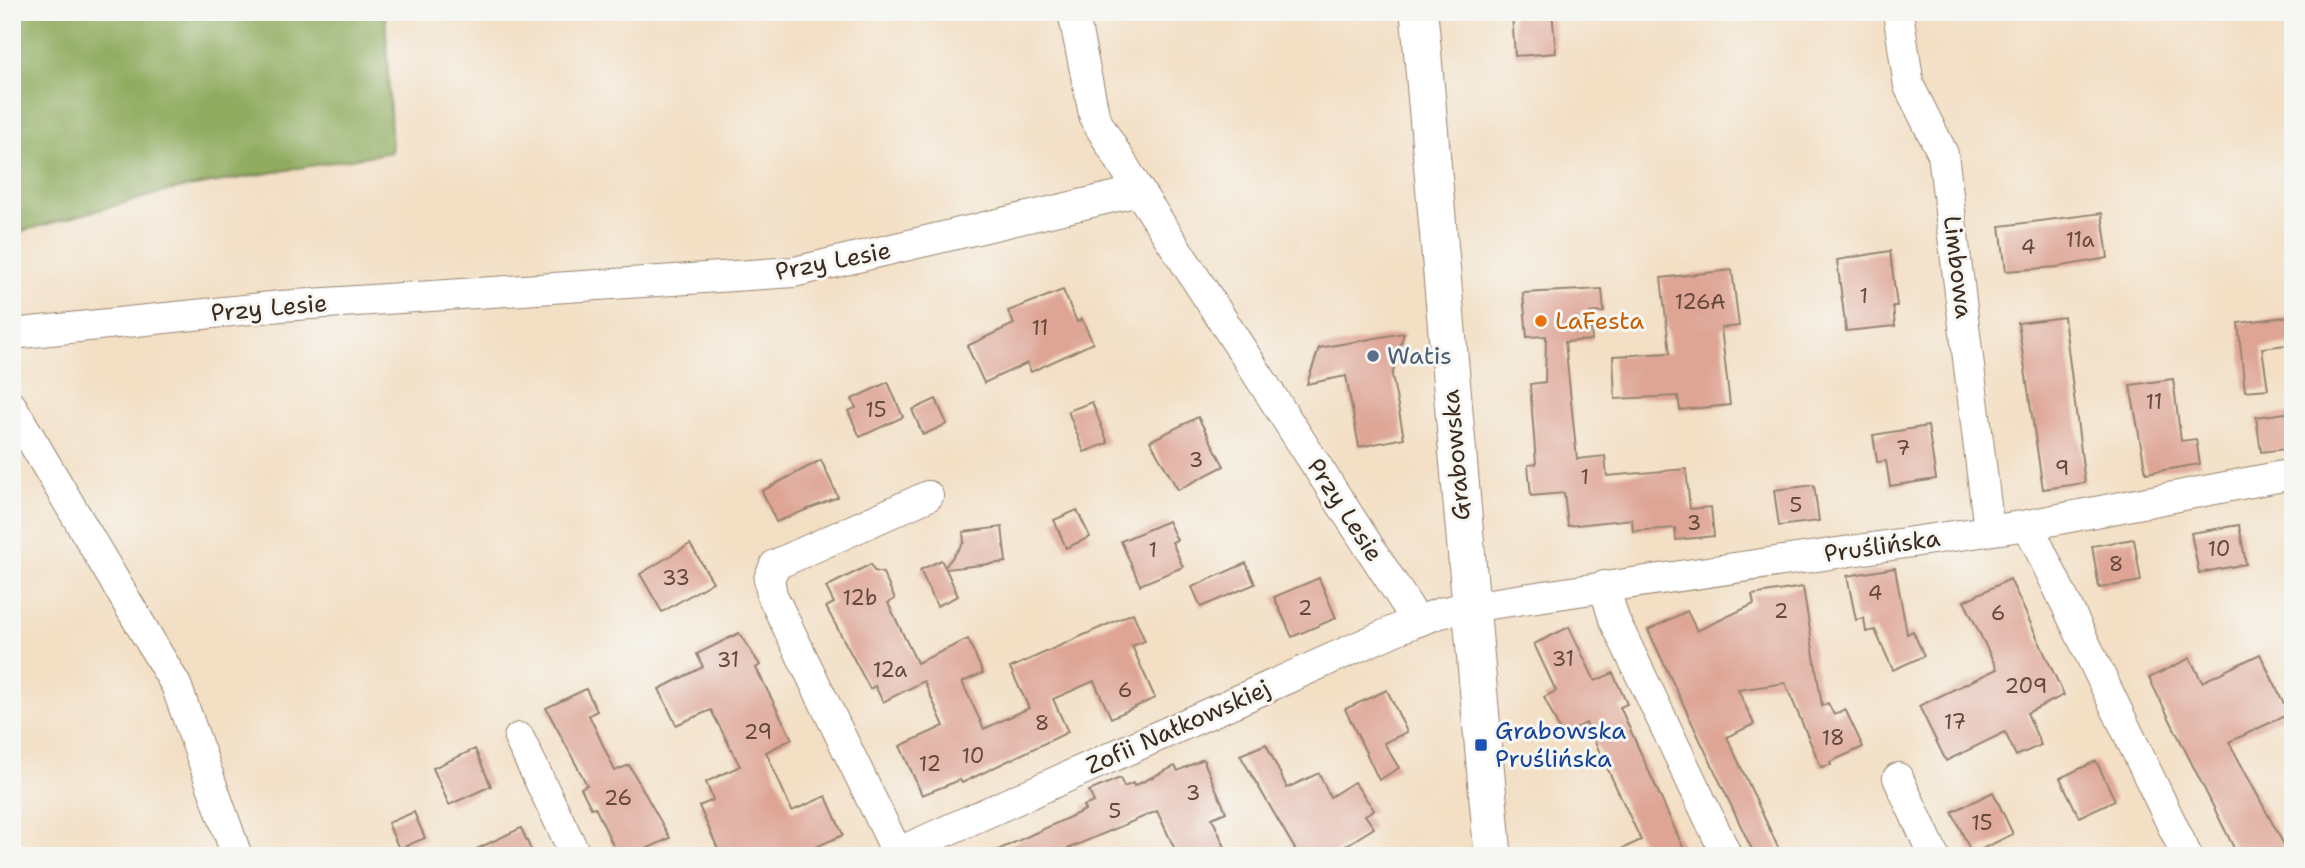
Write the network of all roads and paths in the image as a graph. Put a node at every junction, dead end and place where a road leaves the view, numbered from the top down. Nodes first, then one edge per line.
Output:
1 (1073, 12) edge
2 (1419, 12) edge
3 (1898, 12) edge
4 (1139, 191) junction
5 (12, 334) edge
6 (12, 407) edge
7 (2293, 474) edge
8 (928, 496) dead end
9 (2028, 525) junction
10 (1989, 530) junction
11 (1604, 586) junction
12 (1469, 607) junction
13 (1417, 621) junction
14 (519, 738) dead end
15 (1898, 778) dead end
16 (893, 854) edge
17 (237, 856) edge
18 (576, 856) edge
19 (1493, 856) edge
20 (1727, 856) edge
21 (1934, 856) edge
22 (2187, 856) edge

1 - 4 street
2 - 12 street, Grabowska
3 - 10 street, Limbowa
4 - 5 street, Przy Lesie
4 - 13 street, Przy Lesie
6 - 17 street
7 - 9 street, Pruślińska
8 - 16 street
9 - 10 street, Pruślińska
9 - 22 street
10 - 11 street, Pruślińska
11 - 12 street, Pruślińska
11 - 20 street
12 - 13 street, Zofii Nałkowskiej
12 - 19 street, Grabowska
13 - 16 street, Zofii Nałkowskiej
14 - 18 street
15 - 21 street

